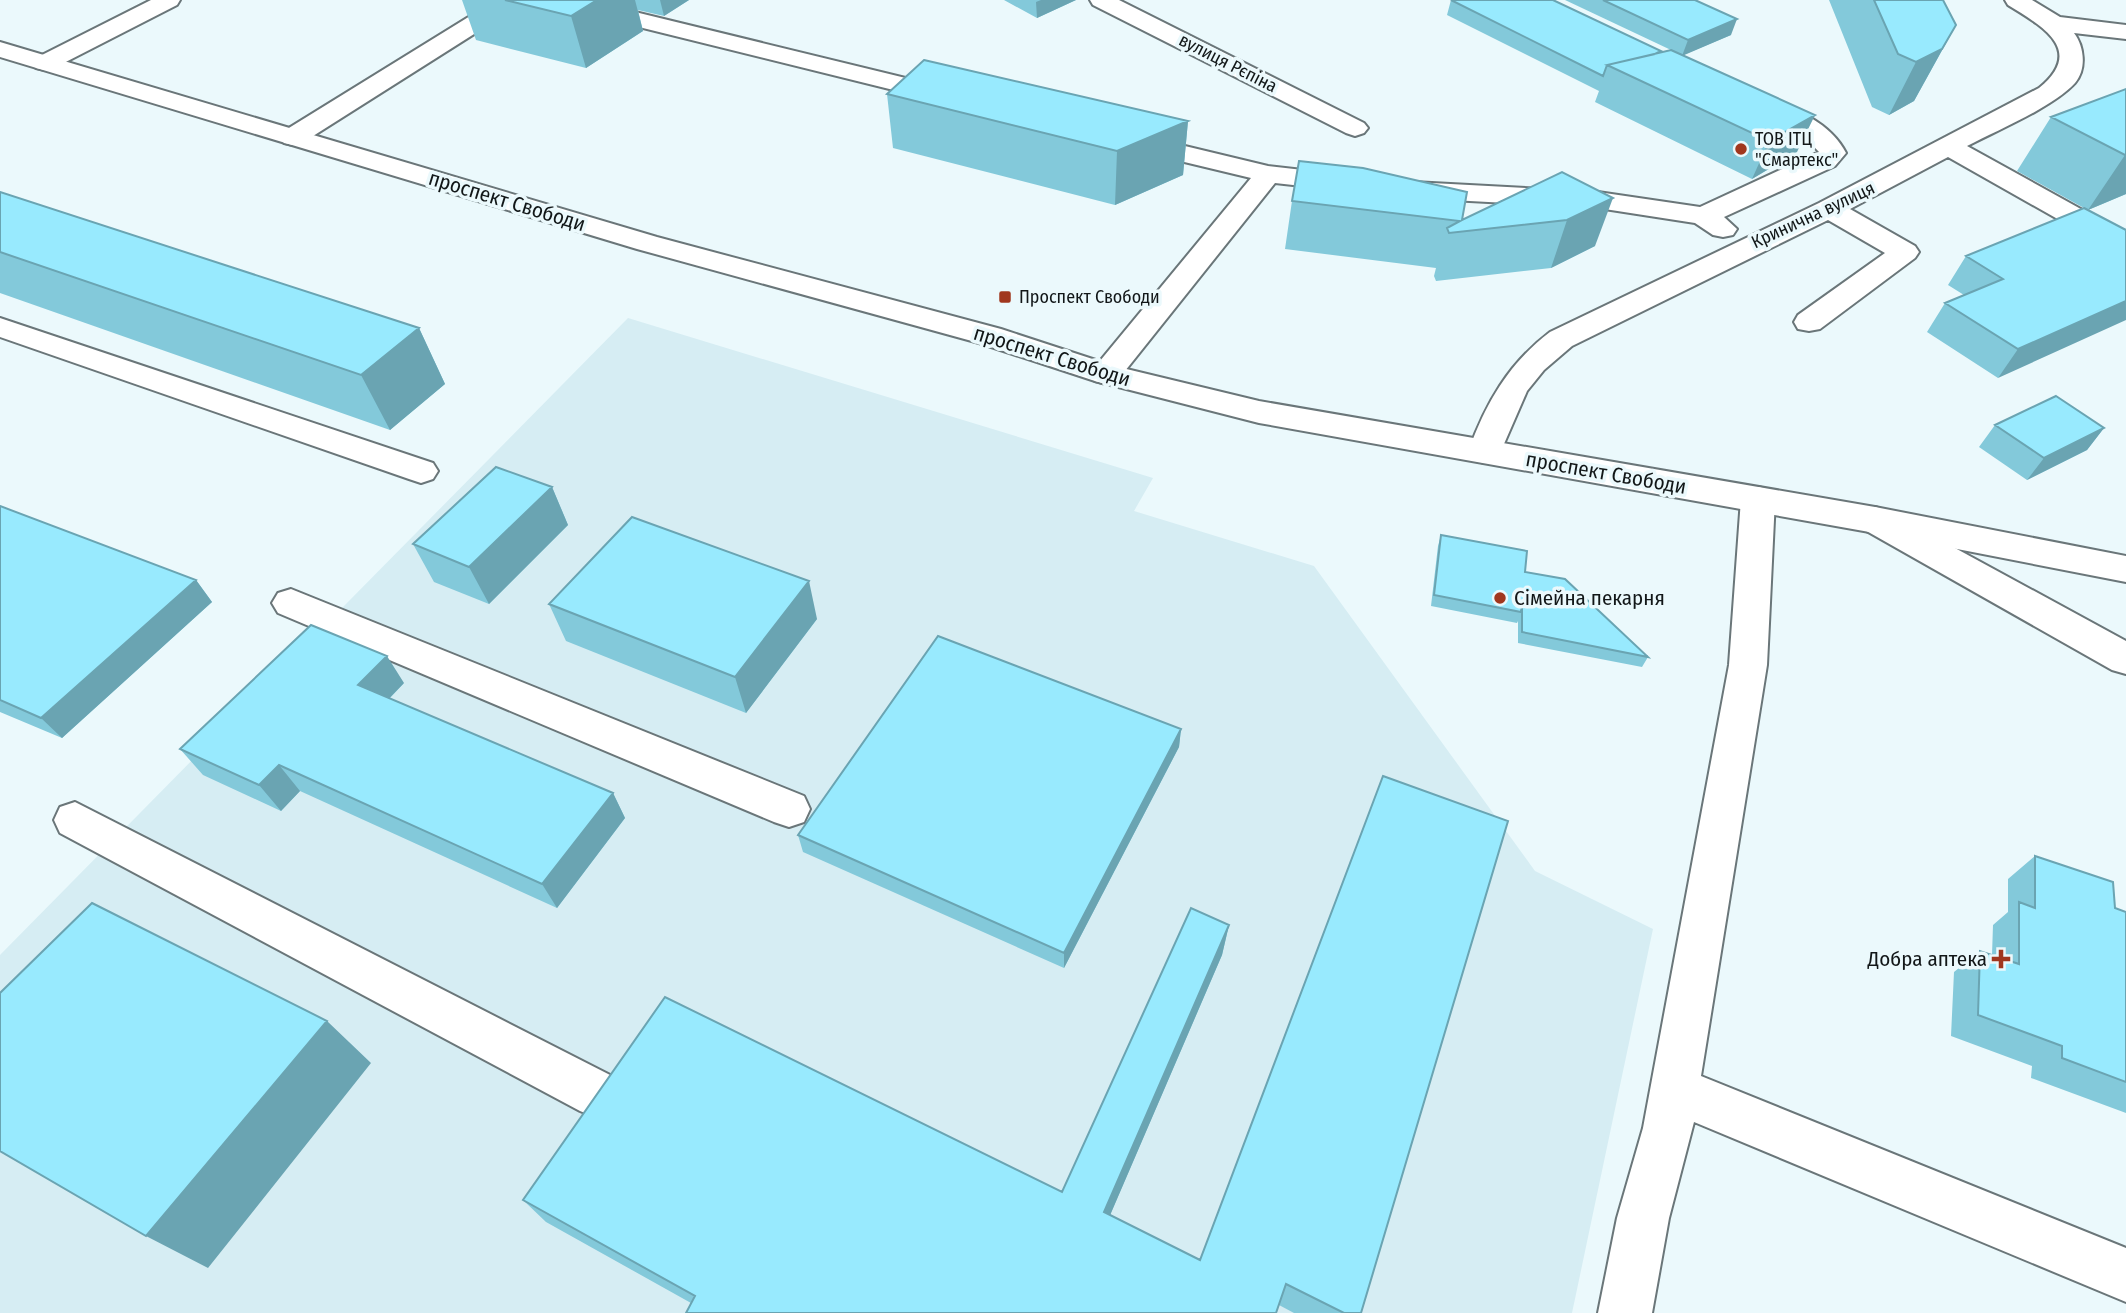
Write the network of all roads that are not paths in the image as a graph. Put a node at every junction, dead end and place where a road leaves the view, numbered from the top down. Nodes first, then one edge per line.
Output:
1 (169, 0) edge
2 (512, 0) edge
3 (558, 0) edge
4 (1101, 0) edge
5 (2016, 0) edge
6 (2054, 23) junction
7 (2126, 32) edge
8 (0, 49) edge
9 (46, 63) junction
10 (1740, 96) edge
11 (973, 102) edge
12 (1355, 128) dead end
13 (1107, 135) edge
14 (293, 137) junction
15 (1948, 146) junction
16 (1268, 174) junction
17 (1829, 209) junction
18 (1703, 216) junction
19 (2122, 241) edge
20 (1749, 246) junction
21 (1809, 322) dead end
22 (0, 327) edge
23 (1106, 374) junction
24 (1485, 452) junction
25 (421, 471) dead end
26 (1758, 499) junction
27 (1875, 520) junction
28 (2126, 569) edge
29 (291, 603) dead end
30 (2126, 659) edge
31 (789, 809) dead end
32 (75, 820) dead end
33 (1673, 1089) junction
34 (597, 1094) edge
35 (2126, 1275) edge
36 (1625, 1313) edge

1 - 9 street
2 - 14 street
3 - 11 street
4 - 12 street, вулиця Рєпіна
5 - 6 street
6 - 7 street
6 - 15 street, Кринична вулиця
8 - 9 street, проспект Свободи
9 - 14 street, проспект Свободи
10 - 18 street
13 - 16 street
14 - 23 street, проспект Свободи
15 - 17 street, Кринична вулиця
15 - 19 street
16 - 18 street
16 - 23 street
17 - 20 street, Кринична вулиця
17 - 21 street
18 - 20 street
20 - 24 street, Кринична вулиця
22 - 25 street
23 - 24 street, проспект Свободи
24 - 26 street, проспект Свободи
26 - 27 street, проспект Свободи
26 - 33 street
27 - 28 street, проспект Свободи
27 - 30 street
29 - 31 street
32 - 34 street
33 - 35 street
33 - 36 street

